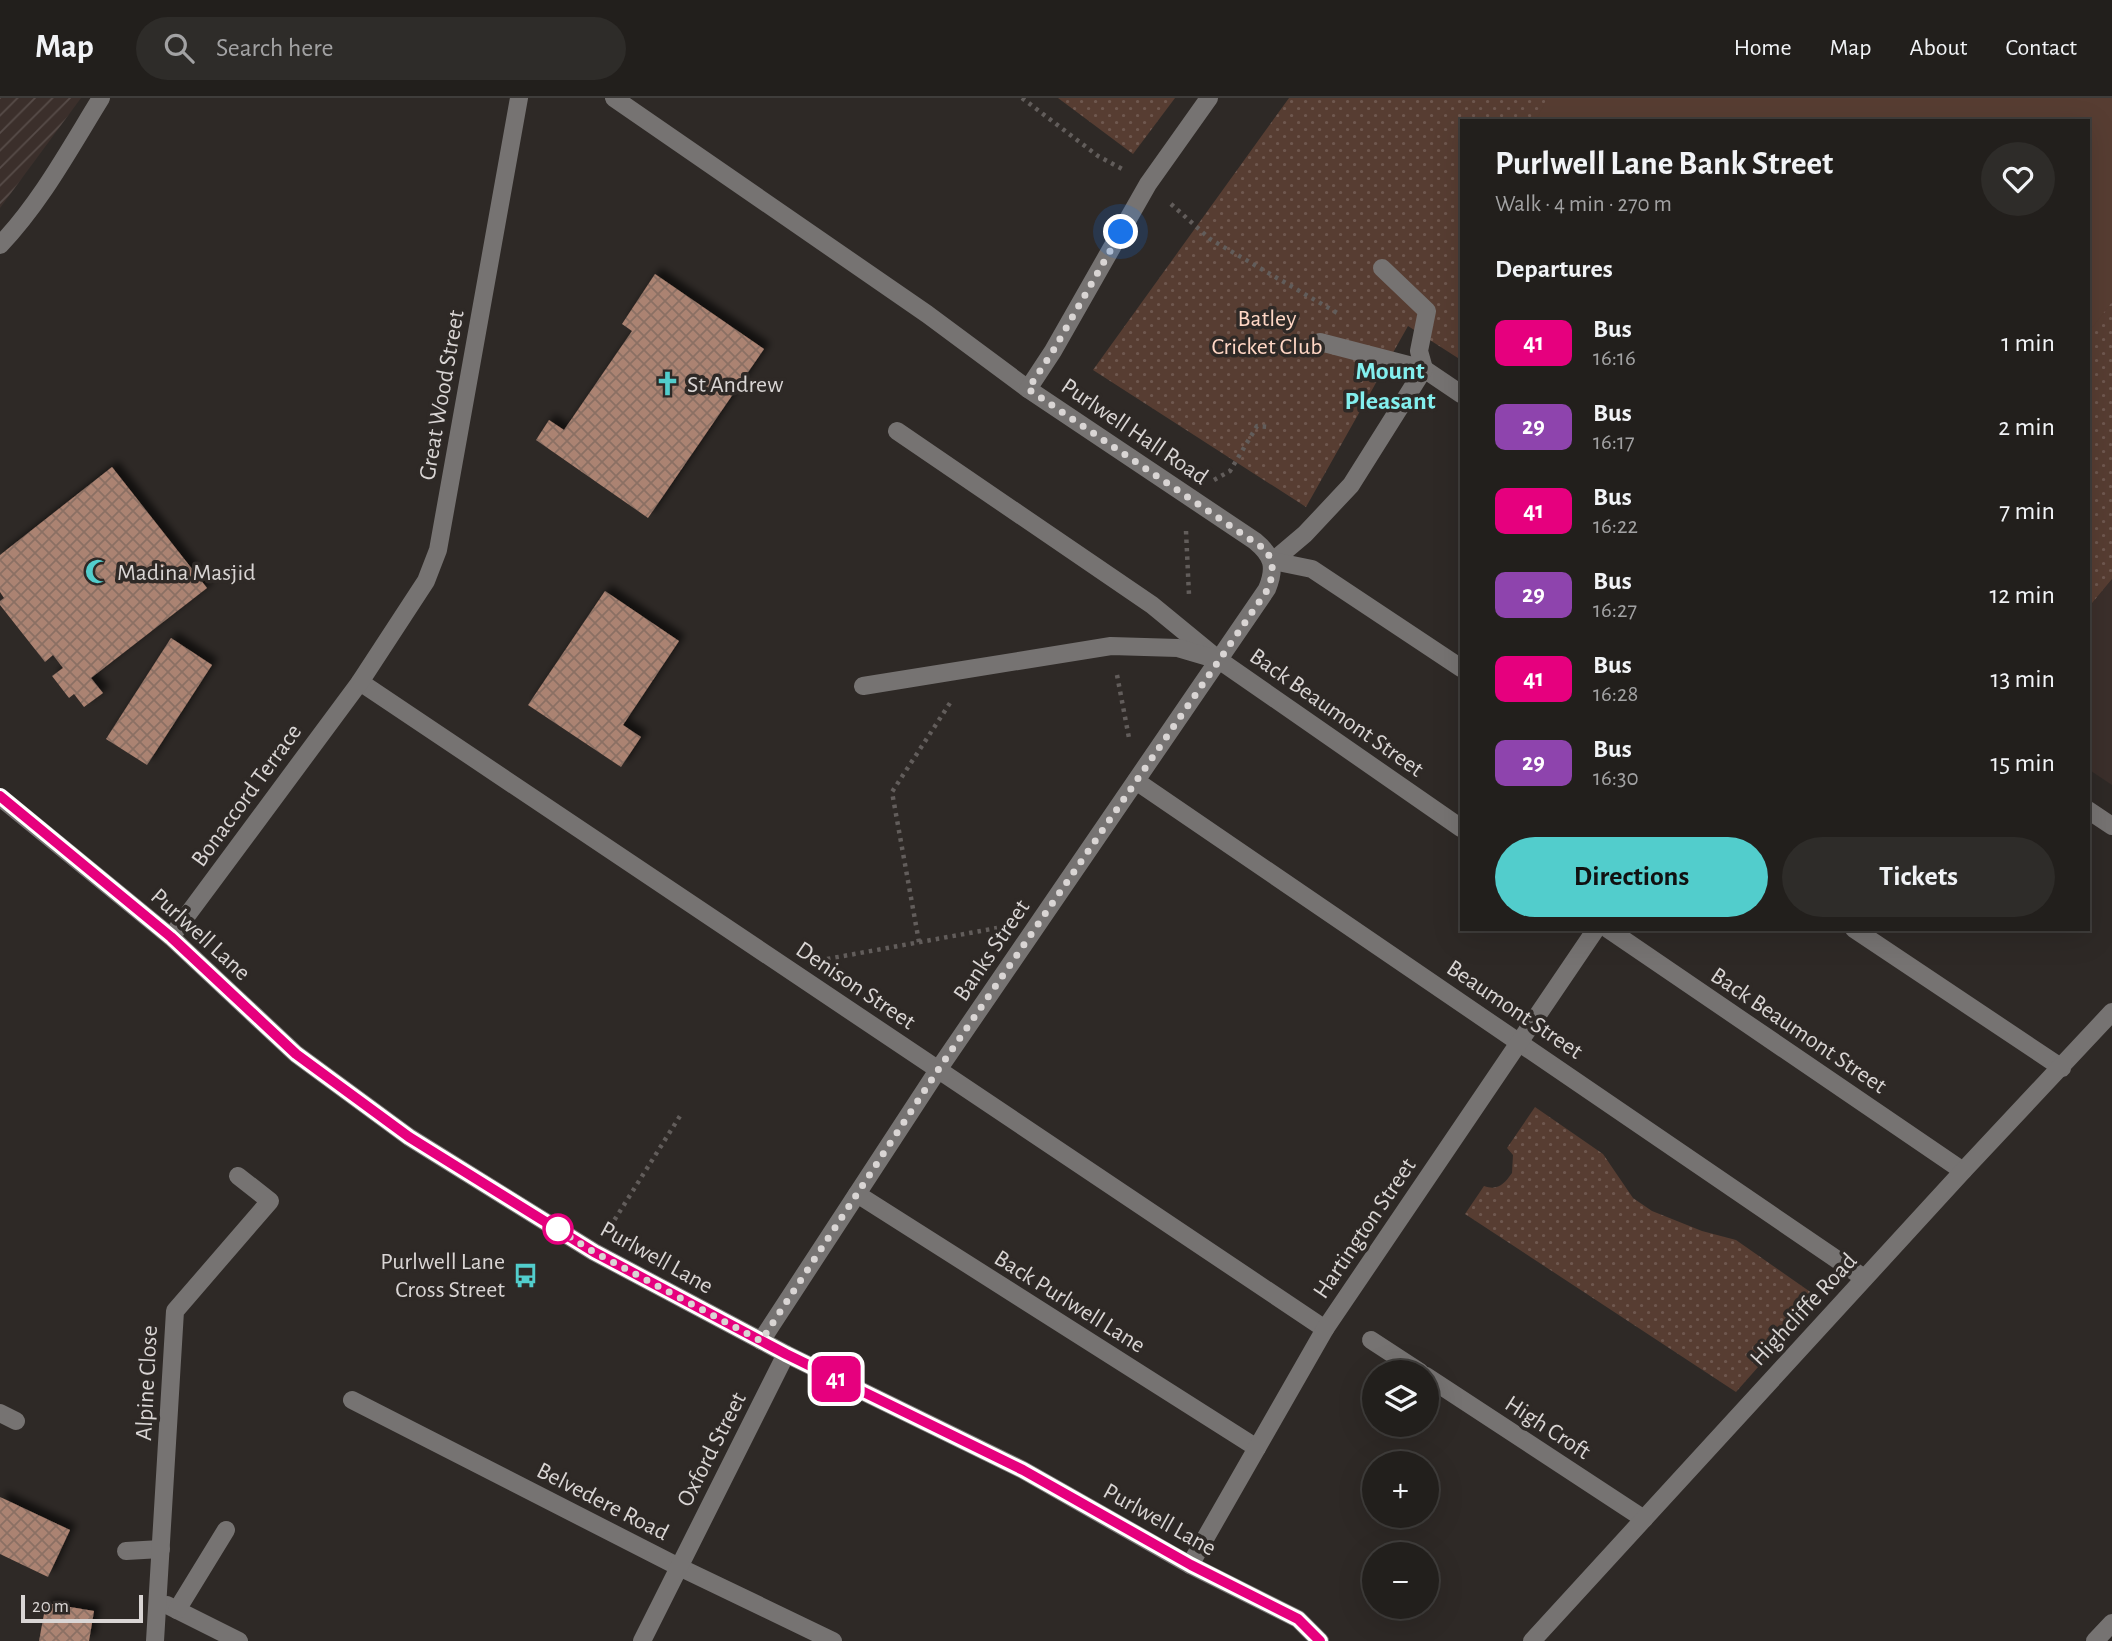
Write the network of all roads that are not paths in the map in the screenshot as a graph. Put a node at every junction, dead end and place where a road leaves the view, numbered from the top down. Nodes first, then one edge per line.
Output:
1 (102, 98) edge
2 (519, 98) edge
3 (614, 98) edge
4 (1209, 98) edge
5 (0, 245) edge
6 (1382, 268) dead end
7 (1320, 342) dead end
8 (1424, 369) junction
9 (1028, 389) junction
10 (1460, 393) edge
11 (897, 431) dead end
12 (1273, 561) junction
13 (1219, 660) junction
14 (1460, 667) edge
15 (360, 682) junction
16 (863, 686) dead end
17 (1136, 781) junction
18 (0, 796) edge
19 (2090, 811) edge
20 (2112, 826) edge
21 (1460, 827) edge
22 (1595, 931) edge
23 (1611, 931) edge
24 (1857, 931) edge
25 (171, 937) junction
26 (2112, 1013) edge
27 (1519, 1041) junction
28 (2062, 1068) junction
29 (938, 1070) junction
30 (1963, 1171) junction
31 (238, 1176) dead end
32 (857, 1194) junction
33 (1864, 1278) junction
34 (1325, 1329) junction
35 (1371, 1340) dead end
36 (761, 1341) junction
37 (786, 1354) junction
38 (1402, 1360) edge
39 (1439, 1385) edge
40 (352, 1400) dead end
41 (1257, 1448) junction
42 (1644, 1519) junction
43 (226, 1530) dead end
44 (161, 1549) junction
45 (126, 1551) dead end
46 (1191, 1565) junction
47 (679, 1567) junction
48 (158, 1600) junction
49 (177, 1610) junction
50 (2112, 1623) edge
51 (155, 1641) edge
52 (239, 1641) edge
53 (642, 1641) edge
54 (833, 1641) edge
55 (1320, 1641) edge
56 (1532, 1641) edge
57 (2095, 1641) edge

1 - 5 street
2 - 15 street, Great Wood Street
3 - 9 street, Purlwell Hall Road
4 - 9 street
6 - 8 street
7 - 8 street
8 - 10 street
8 - 12 street
9 - 12 street, Purlwell Hall Road
11 - 13 street
12 - 13 street, Banks Street
12 - 14 street
13 - 16 street
13 - 17 street, Banks Street
13 - 21 street, Back Beaumont Street
15 - 25 street, Bonaccord Terrace
15 - 29 street, Denison Street
17 - 27 street, Beaumont Street
17 - 29 street, Banks Street
18 - 25 street, Purlwell Lane
19 - 20 street
22 - 27 street, Hartington Street
23 - 30 street, Back Beaumont Street
24 - 28 street
25 - 36 street, Purlwell Lane
26 - 28 street, Highcliffe Road
27 - 33 street, Beaumont Street
27 - 34 street, Hartington Street
28 - 30 street, Highcliffe Road
29 - 32 street, Banks Street
29 - 34 street, Denison Street
30 - 33 street, Highcliffe Road
31 - 44 street, Alpine Close
32 - 36 street, Banks Street
32 - 41 street, Back Purlwell Lane
33 - 42 street, Highcliffe Road
34 - 41 street, Hartington Street
35 - 38 street
36 - 37 street, Purlwell Lane
37 - 46 street, Purlwell Lane
37 - 47 street, Oxford Street
39 - 42 street, High Croft
40 - 47 street, Belvedere Road
41 - 46 street, Hartington Street
42 - 56 street, Highcliffe Road
43 - 49 street
44 - 45 street
44 - 48 street, Alpine Close
46 - 55 street, Purlwell Lane
47 - 53 street, Oxford Street
47 - 54 street, Belvedere Road
48 - 49 street
48 - 51 street, Alpine Close
49 - 52 street
50 - 57 street

